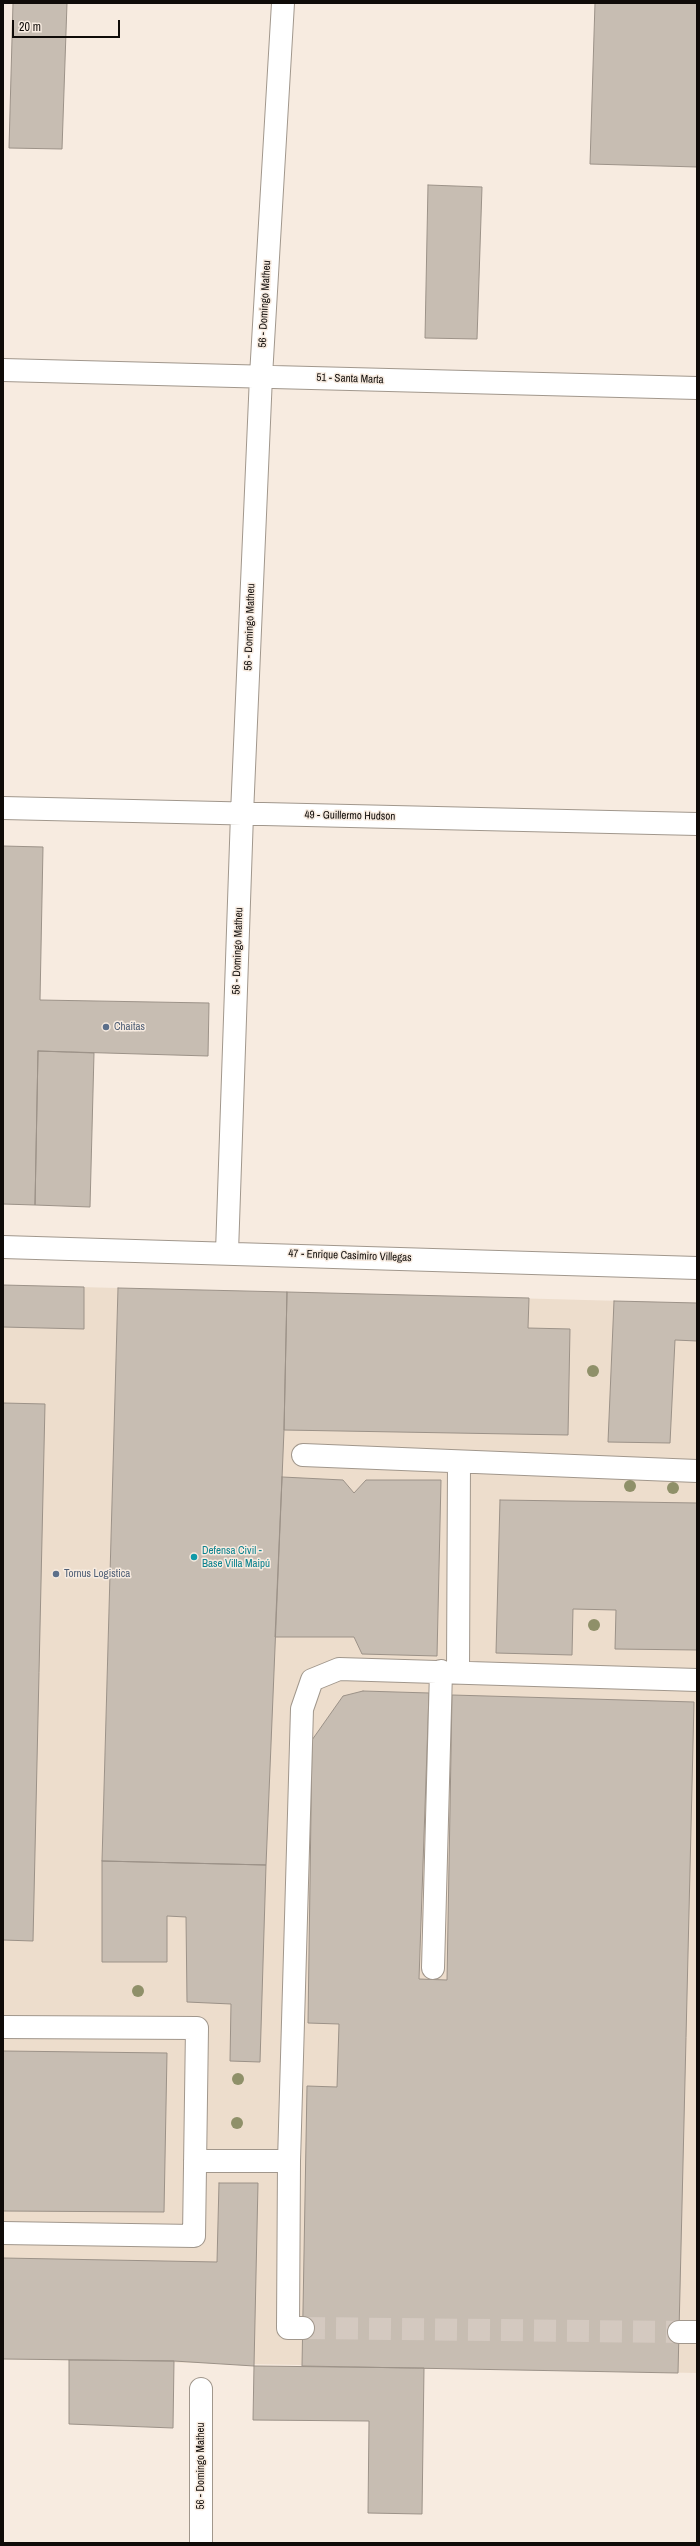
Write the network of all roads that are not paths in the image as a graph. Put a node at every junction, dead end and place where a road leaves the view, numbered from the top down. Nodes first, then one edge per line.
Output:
1 (283, 3) edge
2 (3, 370) edge
3 (261, 376) junction
4 (697, 388) edge
5 (3, 808) edge
6 (242, 814) junction
7 (697, 824) edge
8 (3, 1247) edge
9 (227, 1252) junction
10 (697, 1268) edge
11 (303, 1455) dead end
12 (459, 1463) junction
13 (697, 1471) edge
14 (450, 1672) junction
15 (697, 1680) edge
16 (433, 1968) dead end
17 (3, 2027) edge
18 (289, 2161) junction
19 (195, 2162) junction
20 (3, 2233) edge
21 (303, 2328) tunnel mouth
22 (201, 2389) dead end
23 (200, 2543) edge

1 - 3 street, 56 - Domingo Matheu
2 - 3 street, 51 - Santa Marta
3 - 4 street, 51 - Santa Marta
3 - 6 street, 56 - Domingo Matheu
5 - 6 street, 49 - Guillermo Hudson
6 - 7 street, 49 - Guillermo Hudson
6 - 9 street, 56 - Domingo Matheu
8 - 9 street, 47 - Enrique Casimiro Villegas
9 - 10 street, 47 - Enrique Casimiro Villegas
11 - 12 street
12 - 13 street
12 - 14 street
14 - 15 street
14 - 16 street
14 - 18 street
17 - 19 street
18 - 19 street
18 - 21 street
19 - 20 street
22 - 23 street, 56 - Domingo Matheu

